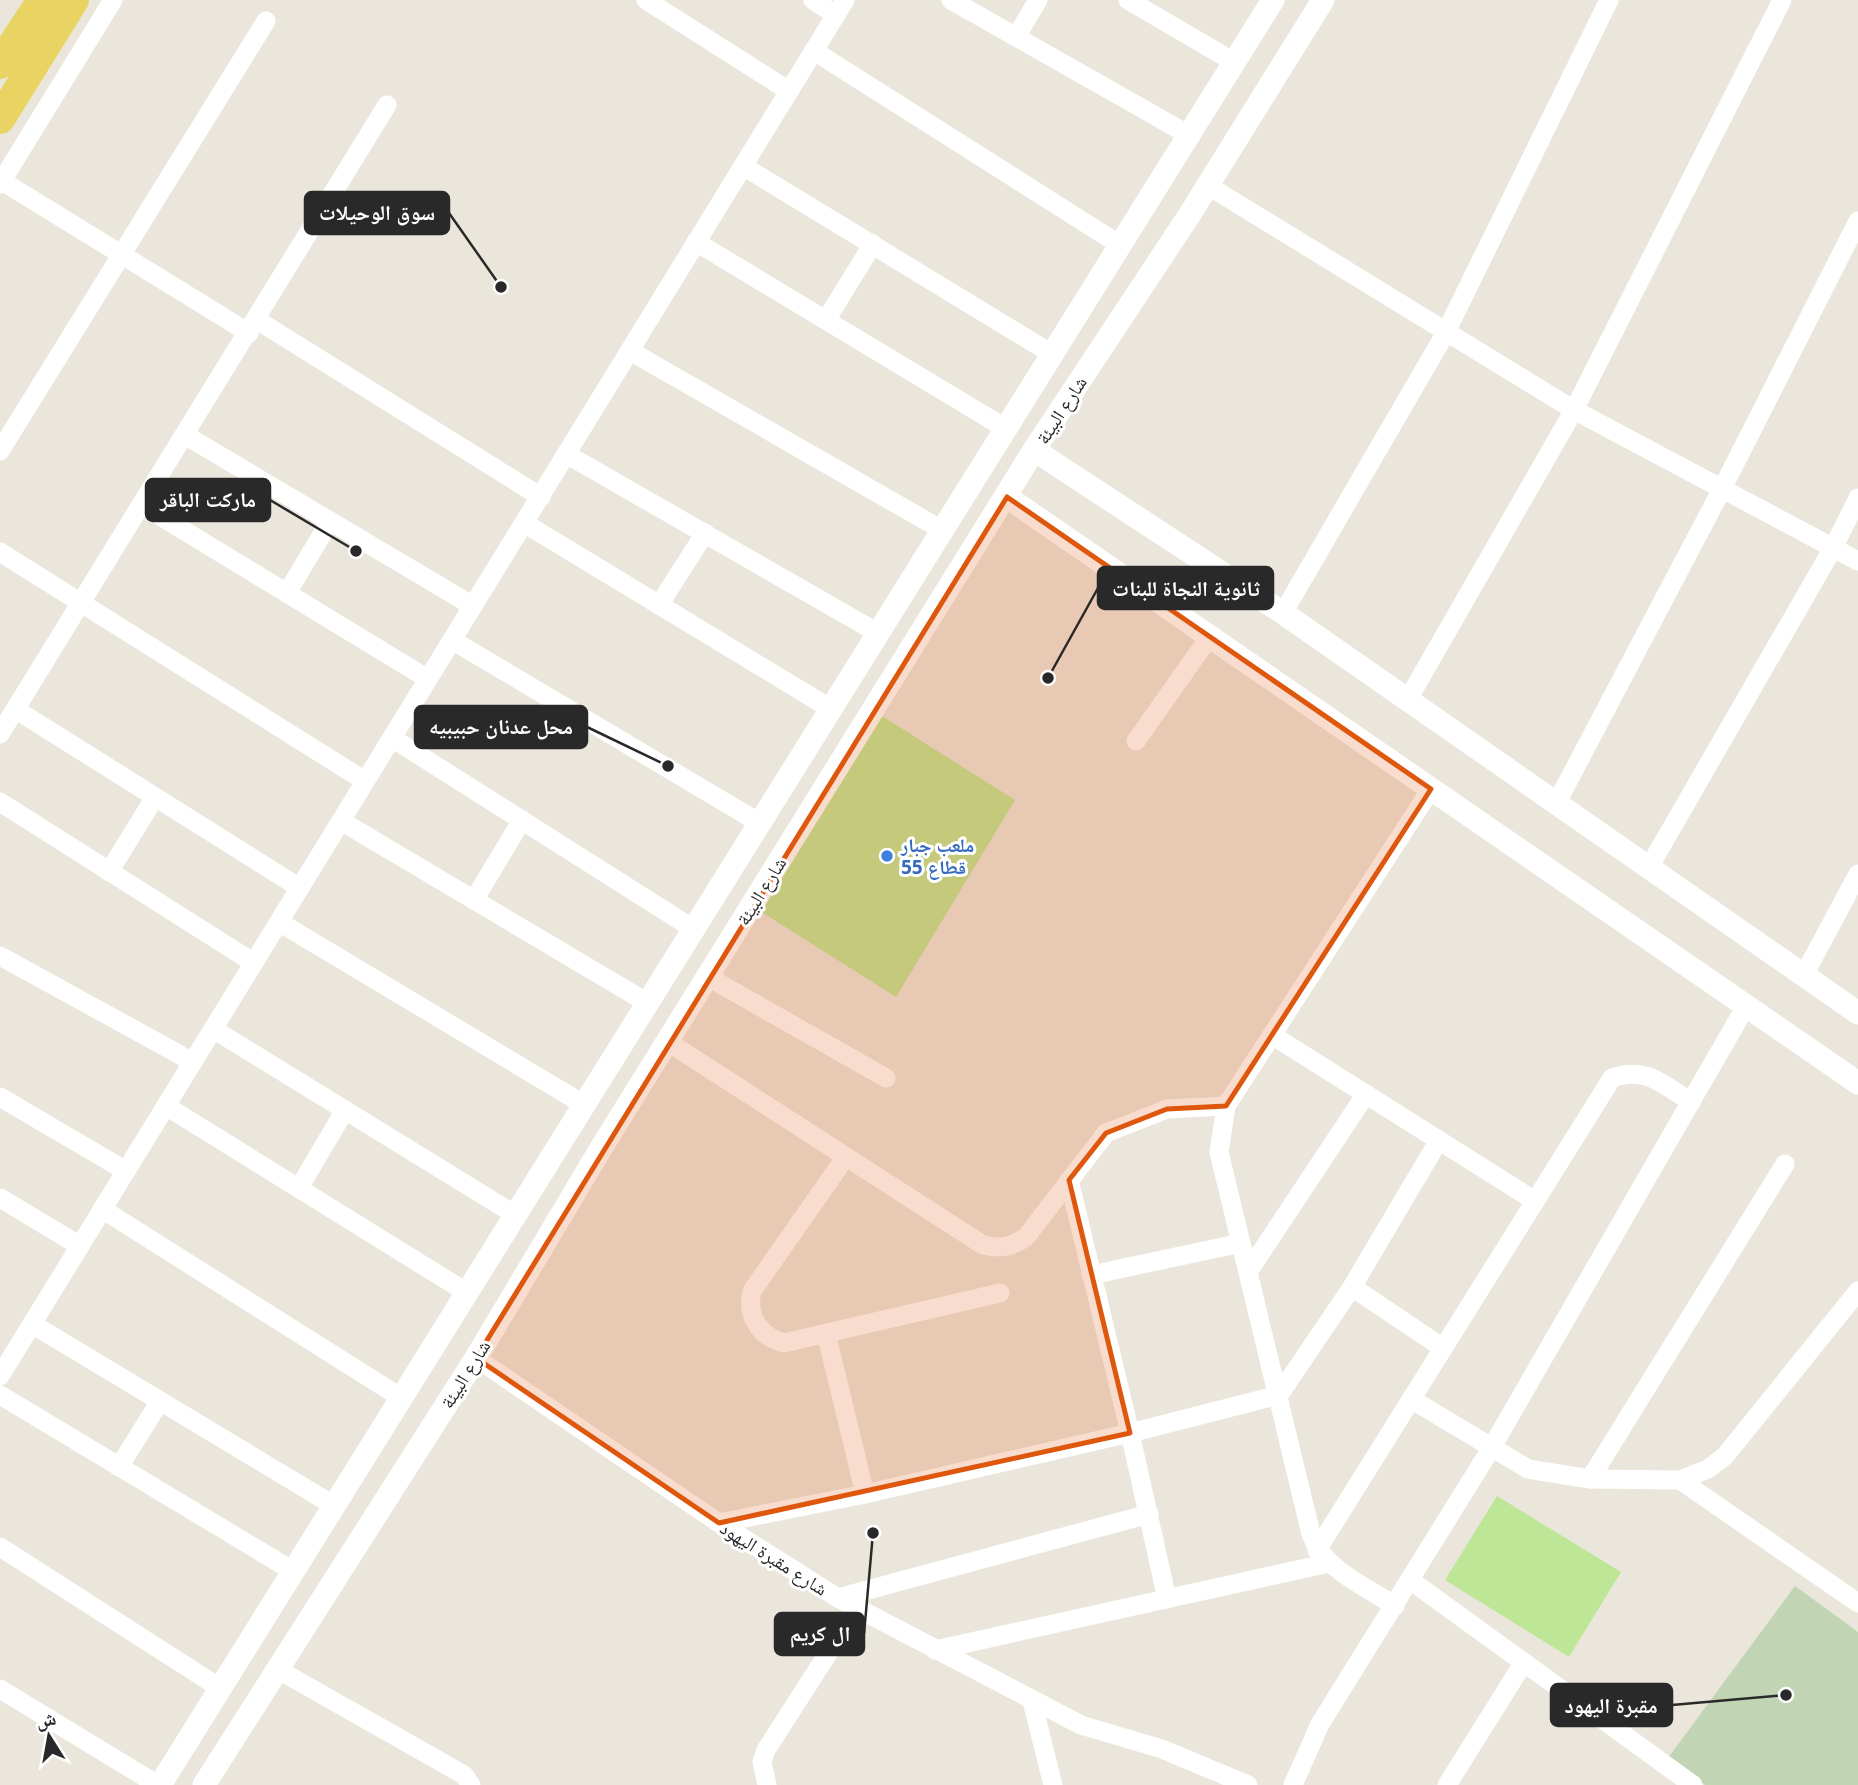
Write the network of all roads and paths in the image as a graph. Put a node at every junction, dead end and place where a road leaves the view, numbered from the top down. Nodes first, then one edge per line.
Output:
1 (41, 0) edge
2 (74, 0) edge
3 (113, 0) edge
4 (813, 0) edge
5 (951, 0) edge
6 (1038, 0) edge
7 (1128, 0) edge
8 (1273, 0) edge
9 (1323, 0) edge
10 (1609, 0) edge
11 (1782, 0) edge
12 (649, 1) edge
13 (840, 8) edge
14 (265, 21) dead end
15 (9, 31) edge
16 (1016, 37) junction
17 (814, 51) junction
18 (1234, 62) junction
19 (0, 64) edge
20 (789, 92) junction
21 (387, 105) dead end
22 (0, 119) edge
23 (1189, 135) junction
24 (743, 166) junction
25 (1, 182) edge
26 (1207, 185) junction
27 (1858, 220) edge
28 (696, 242) junction
29 (873, 244) junction
30 (1120, 245) junction
31 (122, 258) junction
32 (826, 320) junction
33 (253, 326) junction
34 (1444, 334) junction
35 (629, 351) junction
36 (1052, 354) junction
37 (1573, 410) junction
38 (1005, 428) junction
39 (186, 435) junction
40 (1034, 450) junction
41 (0, 451) edge
42 (566, 454) junction
43 (1722, 489) junction
44 (1007, 496) junction
45 (541, 497) junction
46 (1858, 498) edge
47 (142, 505) junction
48 (330, 521) junction
49 (524, 523) junction
50 (942, 530) junction
51 (705, 533) junction
52 (1833, 548) junction
53 (0, 552) edge
54 (1858, 561) edge
55 (287, 593) junction
56 (81, 603) junction
57 (659, 605) junction
58 (473, 606) junction
59 (1283, 613) junction
60 (878, 633) junction
61 (1210, 636) junction
62 (452, 640) junction
63 (428, 679) junction
64 (1408, 701) junction
65 (15, 709) junction
66 (831, 709) junction
67 (0, 734) edge
68 (392, 738) junction
69 (1136, 741) dead end
70 (366, 781) junction
71 (1431, 789) junction
72 (155, 797) junction
73 (0, 802) edge
74 (1556, 804) junction
75 (522, 820) junction
76 (341, 821) junction
77 (758, 822) junction
78 (1648, 869) junction
79 (109, 872) junction
80 (1858, 874) edge
81 (300, 888) junction
82 (474, 900) junction
83 (279, 922) junction
84 (692, 928) junction
85 (0, 956) edge
86 (254, 964) junction
87 (1804, 975) junction
88 (708, 977) junction
89 (646, 1002) junction
90 (1746, 1006) junction
91 (1858, 1013) edge
92 (213, 1029) junction
93 (1272, 1035) junction
94 (668, 1042) junction
95 (193, 1062) junction
96 (886, 1078) dead end
97 (1858, 1083) edge
98 (1366, 1094) junction
99 (0, 1097) edge
100 (1691, 1102) junction
101 (583, 1104) junction
102 (166, 1106) junction
103 (1226, 1106) junction
104 (345, 1110) junction
105 (566, 1130) junction
106 (1439, 1140) junction
107 (600, 1150) junction
108 (845, 1158) junction
109 (1785, 1164) dead end
110 (126, 1171) junction
111 (1069, 1180) junction
112 (299, 1188) junction
113 (0, 1198) edge
114 (1535, 1201) junction
115 (102, 1209) junction
116 (514, 1214) junction
117 (1241, 1243) junction
118 (80, 1246) junction
119 (1248, 1272) junction
120 (1091, 1275) junction
121 (1352, 1287) junction
122 (1858, 1291) edge
123 (466, 1292) junction
124 (1000, 1293) dead end
125 (32, 1324) junction
126 (825, 1333) junction
127 (8, 1346) edge
128 (1443, 1348) junction
129 (476, 1358) junction
130 (0, 1376) edge
131 (0, 1395) edge
132 (1279, 1395) junction
133 (400, 1397) junction
134 (1411, 1398) junction
135 (160, 1401) junction
136 (1130, 1433) junction
137 (1492, 1447) junction
138 (119, 1467) junction
139 (1590, 1479) junction
140 (1680, 1480) junction
141 (864, 1494) junction
142 (333, 1506) junction
143 (1149, 1514) junction
144 (719, 1523) junction
145 (0, 1548) edge
146 (1323, 1557) junction
147 (293, 1571) junction
148 (1410, 1580) junction
149 (838, 1598) junction
150 (1167, 1599) junction
151 (1858, 1603) edge
152 (1395, 1606) junction
153 (857, 1608) junction
154 (935, 1650) junction
155 (1524, 1662) junction
156 (277, 1669) junction
157 (220, 1688) junction
158 (0, 1689) edge
159 (1032, 1701) junction
160 (159, 1785) edge
161 (204, 1785) edge
162 (471, 1785) edge
163 (767, 1785) edge
164 (1053, 1785) edge
165 (1248, 1785) edge
166 (1293, 1785) edge
167 (1447, 1785) edge
168 (1693, 1785) edge

1 - 15 main road
2 - 22 main road
3 - 25 street
4 - 13 street
5 - 16 street
6 - 16 street
7 - 18 street
8 - 18 street, شارع البيئة
9 - 26 street, شارع البيئة
10 - 34 street
11 - 37 street
12 - 20 street
13 - 17 street
14 - 31 street
15 - 19 main road
16 - 23 street
17 - 20 street
17 - 30 street
18 - 23 street, شارع البيئة
20 - 24 street
21 - 33 street
23 - 30 street, شارع البيئة
24 - 28 street
24 - 29 street
25 - 31 street
26 - 34 street
26 - 40 street, شارع البيئة
27 - 43 street
28 - 32 street
28 - 35 street
29 - 32 street
29 - 36 street
30 - 36 street, شارع البيئة
31 - 33 street
31 - 41 street
32 - 38 street
33 - 39 street
33 - 45 street
34 - 37 street
34 - 59 street
35 - 42 street
35 - 50 street
36 - 38 street, شارع البيئة
37 - 43 street
37 - 64 street
38 - 50 street, شارع البيئة
39 - 47 street
39 - 48 street
40 - 44 street, شارع البيئة
40 - 59 street
42 - 45 street
42 - 51 street
43 - 52 street
43 - 74 street
44 - 61 street
44 - 88 street, شارع البيئة
45 - 49 street
46 - 52 street
47 - 55 street
47 - 56 street
48 - 55 street
48 - 58 street
49 - 57 street
49 - 58 street
50 - 60 street, شارع البيئة
51 - 57 street
51 - 60 street
52 - 54 street
52 - 78 street
53 - 56 street
55 - 63 street
56 - 65 street
56 - 70 street
57 - 66 street
58 - 62 street
59 - 64 street
60 - 66 street, شارع البيئة
61 - 69 street
61 - 71 street
62 - 63 street
62 - 77 street
63 - 68 street
64 - 74 street
65 - 67 street
65 - 72 street
66 - 77 street, شارع البيئة
68 - 70 street
68 - 75 street
70 - 76 street
71 - 90 street
71 - 93 street
72 - 79 street
72 - 81 street
73 - 79 street
74 - 78 street
75 - 82 street
75 - 84 street
76 - 81 street
76 - 82 street
77 - 84 street, شارع البيئة
78 - 87 street
79 - 86 street
80 - 87 street
81 - 83 street
82 - 89 street
83 - 86 street
83 - 101 street
84 - 89 street, شارع البيئة
85 - 95 street
86 - 92 street
87 - 91 street
88 - 94 street, شارع البيئة
88 - 96 street
89 - 101 street, شارع البيئة
90 - 97 street
90 - 100 street
92 - 95 street
92 - 104 street
93 - 98 street
93 - 103 street
94 - 107 street, شارع البيئة
94 - 108 street
95 - 102 street
98 - 106 street
98 - 119 street
99 - 110 street
100 - 114 street
100 - 137 street
101 - 105 street, شارع البيئة
102 - 110 street
102 - 112 street
103 - 111 street
103 - 117 street
104 - 112 street
104 - 116 street
105 - 107 street
105 - 116 street, شارع البيئة
106 - 114 street
106 - 121 street
107 - 129 street, شارع البيئة
108 - 111 street
108 - 126 street
109 - 139 street
110 - 115 street
111 - 120 street
112 - 123 street
113 - 118 street
114 - 128 street
115 - 118 street
115 - 133 street
116 - 123 street, شارع البيئة
117 - 119 street
117 - 120 street
118 - 125 street
119 - 132 street
120 - 136 street
121 - 128 street
121 - 132 street
122 - 140 street
123 - 133 street, شارع البيئة
124 - 126 street
125 - 127 street
125 - 135 street
126 - 141 street
127 - 130 street
128 - 134 street
129 - 144 street, شارع مقبرة اليهود
129 - 156 street, شارع البيئة
131 - 138 street
132 - 136 street
132 - 146 street
133 - 142 street, شارع البيئة
134 - 137 street
134 - 146 street
135 - 138 street
135 - 142 street
136 - 141 street
136 - 143 street
137 - 139 street
137 - 148 street
138 - 147 street
139 - 140 street
140 - 151 street
141 - 144 street
142 - 147 street, شارع البيئة
143 - 149 street
143 - 150 street
144 - 149 street, شارع مقبرة اليهود
145 - 157 street
146 - 150 street
146 - 152 street
147 - 157 street, شارع البيئة
148 - 152 street
148 - 155 street
149 - 153 street, شارع مقبرة اليهود
150 - 154 street
152 - 166 street
153 - 154 street, شارع مقبرة اليهود
153 - 163 street
154 - 159 street, شارع مقبرة اليهود
155 - 167 street
155 - 168 street
156 - 161 street, شارع البيئة
156 - 162 street
157 - 160 street, شارع البيئة
158 - 160 street
159 - 164 street
159 - 165 street, شارع مقبرة اليهود

